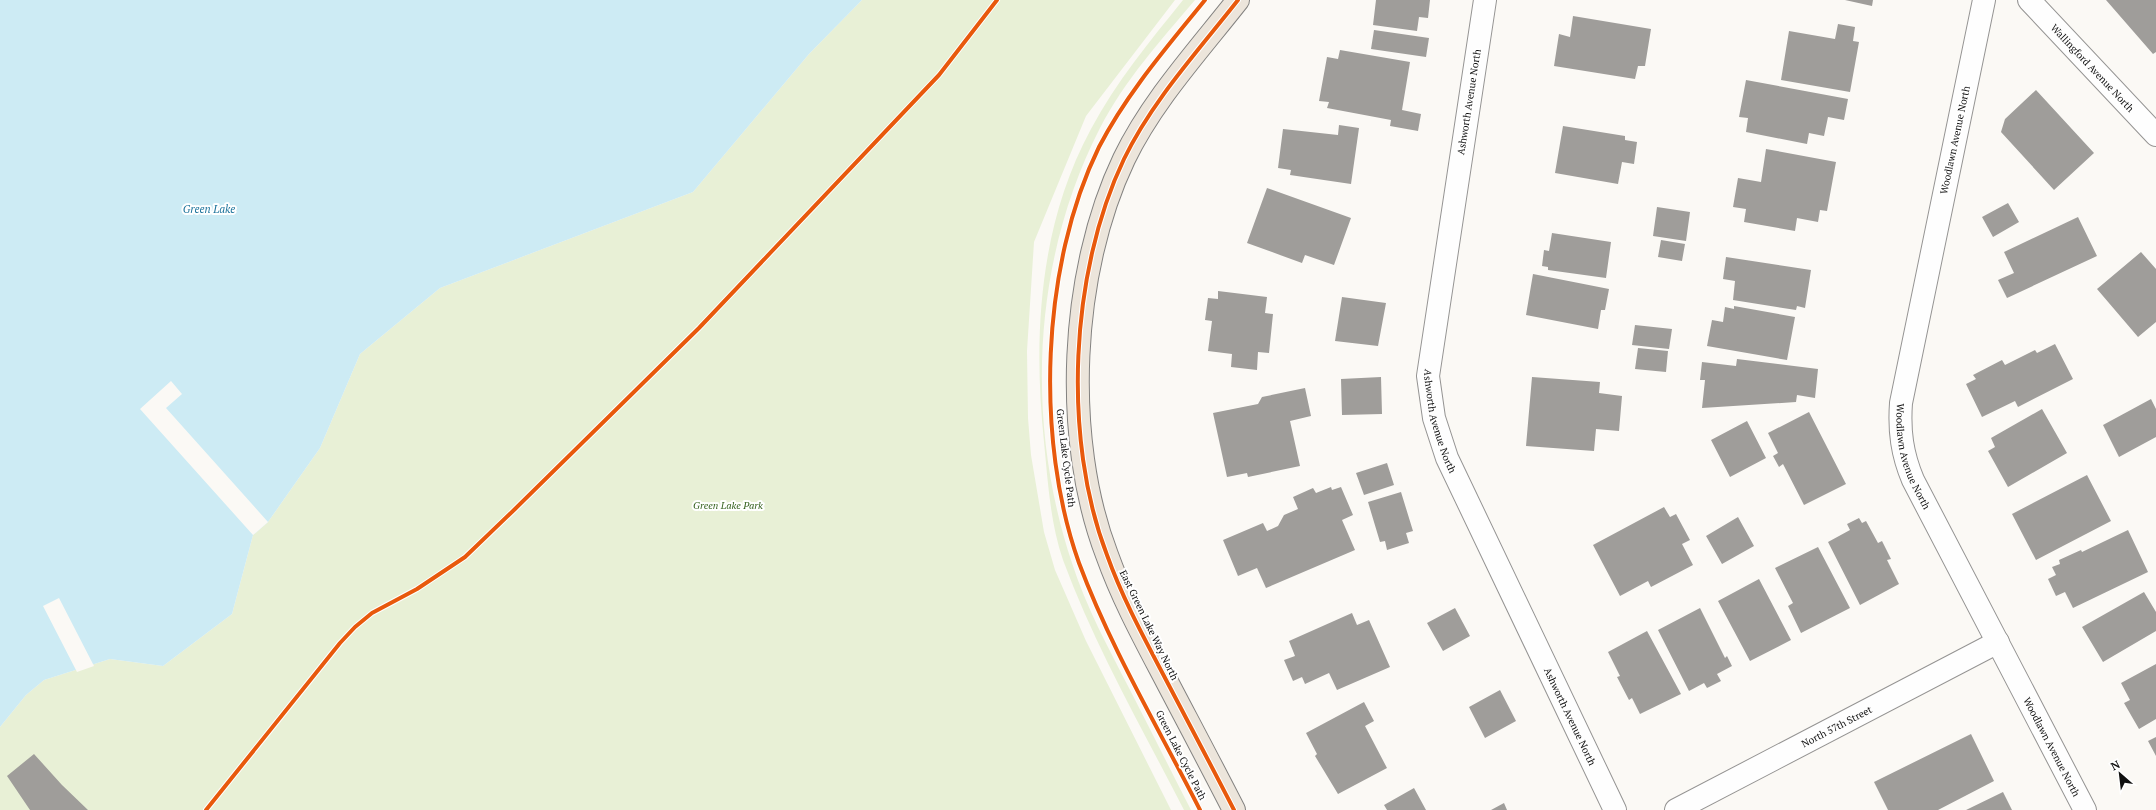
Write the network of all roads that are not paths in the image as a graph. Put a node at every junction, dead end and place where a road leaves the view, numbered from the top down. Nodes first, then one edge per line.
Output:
1 (1238, 0) edge
2 (1485, 0) edge
3 (1984, 0) edge
4 (2029, 0) edge
5 (2156, 135) edge
6 (1998, 642) junction
7 (1234, 810) edge
8 (1615, 810) edge
9 (1676, 810) edge
10 (2085, 810) edge

1 - 7 main road, East Green Lake Way North
2 - 8 street, Ashworth Avenue North
3 - 6 street, Woodlawn Avenue North
4 - 5 street, Wallingford Avenue North
6 - 9 street, North 57th Street
6 - 10 street, Woodlawn Avenue North

